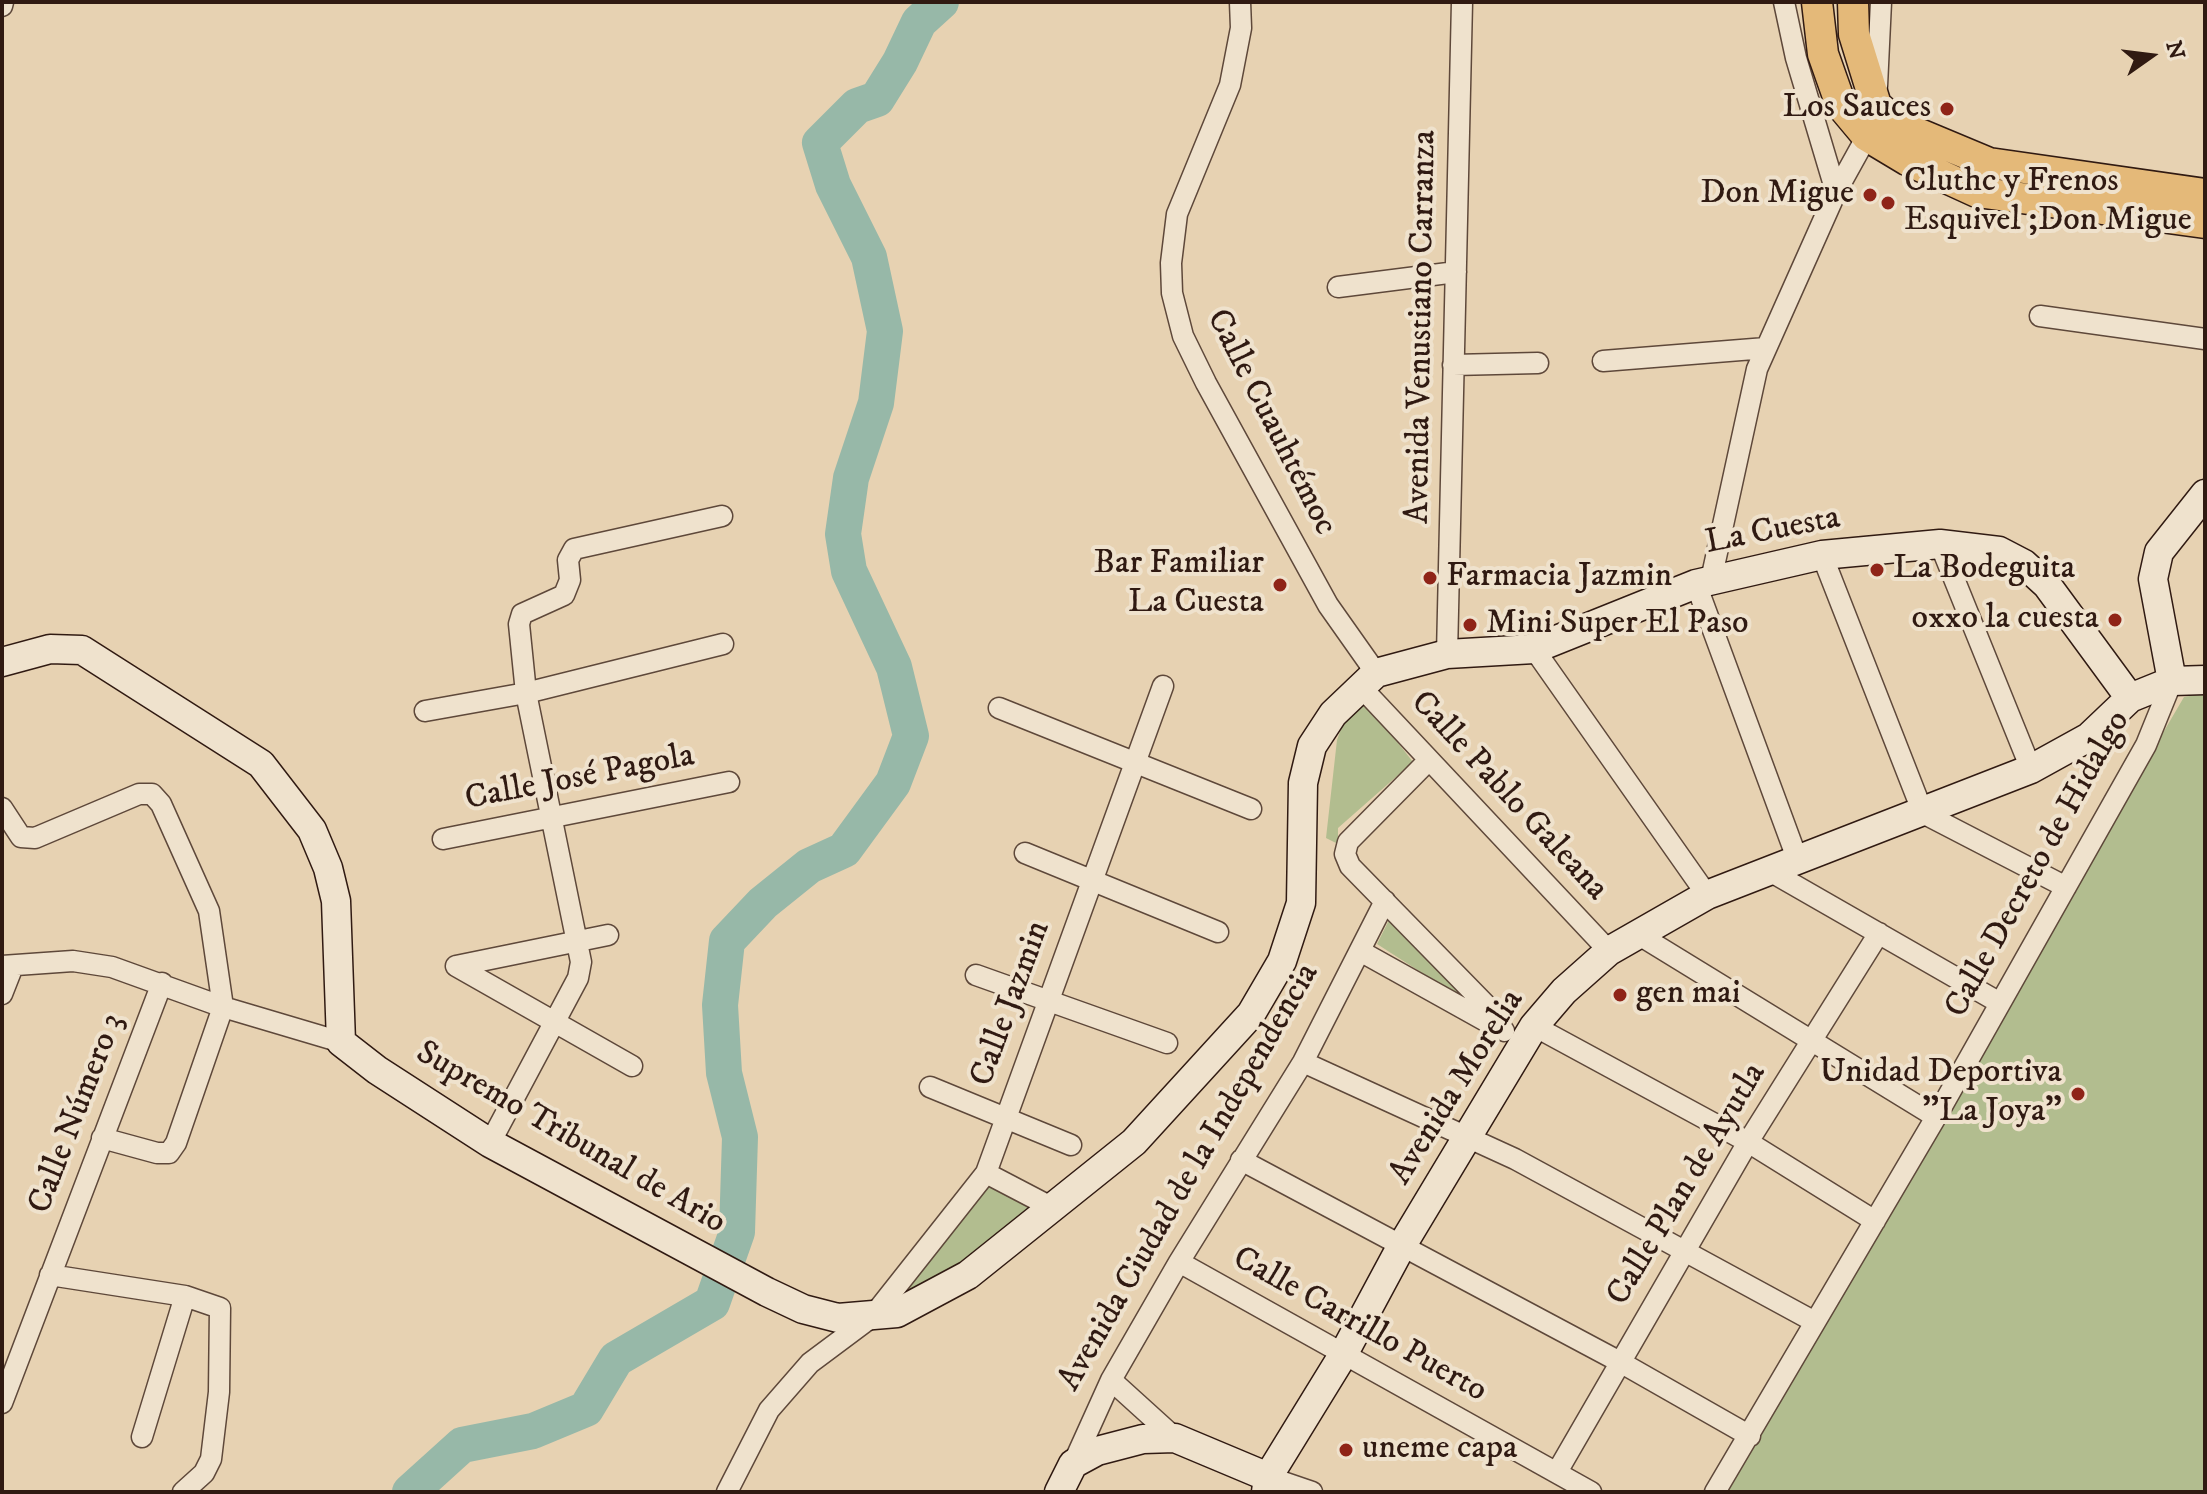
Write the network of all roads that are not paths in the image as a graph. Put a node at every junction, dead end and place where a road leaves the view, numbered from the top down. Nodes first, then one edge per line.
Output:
1 (1240, 2) edge
2 (1462, 2) edge
3 (1784, 2) edge
4 (1817, 2) edge
5 (1853, 2) edge
6 (1881, 2) edge
7 (1876, 105) junction
8 (1867, 136) junction
9 (1836, 192) junction
10 (2205, 194) edge
11 (2205, 223) edge
12 (1456, 272) junction
13 (1338, 287) dead end
14 (2040, 316) dead end
15 (2205, 339) edge
16 (1766, 348) junction
17 (1603, 361) dead end
18 (1538, 363) dead end
19 (1453, 365) junction
20 (2205, 494) edge
21 (722, 516) dead end
22 (1940, 544) junction
23 (1822, 555) junction
24 (1703, 582) junction
25 (723, 644) dead end
26 (1534, 649) junction
27 (1447, 654) junction
28 (2, 662) edge
29 (1368, 679) junction
30 (2205, 680) edge
31 (2172, 681) junction
32 (1163, 686) dead end
33 (526, 693) junction
34 (2130, 698) junction
35 (999, 708) dead end
36 (425, 711) dead end
37 (1428, 761) junction
38 (1133, 763) junction
39 (2031, 769) junction
40 (729, 782) dead end
41 (2, 808) edge
42 (1251, 809) dead end
43 (1923, 813) junction
44 (554, 817) junction
45 (443, 839) dead end
46 (1025, 853) dead end
47 (1798, 861) junction
48 (1768, 870) junction
49 (1091, 879) junction
50 (2066, 887) junction
51 (1707, 895) junction
52 (1385, 901) junction
53 (1218, 932) dead end
54 (1636, 933) junction
55 (1879, 933) junction
56 (608, 935) dead end
57 (579, 943) junction
58 (1360, 951) junction
59 (1609, 951) junction
60 (7, 966) edge
61 (976, 975) dead end
62 (162, 983) junction
63 (2, 994) edge
64 (1047, 1000) junction
65 (2000, 1003) junction
66 (223, 1007) junction
67 (555, 1024) junction
68 (1521, 1034) junction
69 (1812, 1039) junction
70 (341, 1042) junction
71 (1167, 1043) dead end
72 (1303, 1062) junction
73 (632, 1066) dead end
74 (930, 1087) dead end
75 (1006, 1116) junction
76 (1936, 1117) junction
77 (1469, 1137) junction
78 (102, 1138) junction
79 (1748, 1142) junction
80 (490, 1143) junction
81 (1071, 1145) dead end
82 (1241, 1160) junction
83 (986, 1173) junction
84 (1053, 1208) junction
85 (1875, 1221) junction
86 (1401, 1247) junction
87 (1683, 1253) junction
88 (1179, 1262) junction
89 (50, 1275) junction
90 (185, 1296) junction
91 (873, 1316) junction
92 (1815, 1322) junction
93 (1343, 1355) junction
94 (1620, 1362) junction
95 (1111, 1380) junction
96 (2, 1403) edge
97 (1750, 1436) junction
98 (142, 1437) dead end
99 (1175, 1438) junction
100 (1073, 1464) junction
101 (1557, 1472) junction
102 (1267, 1485) edge
103 (183, 1492) edge
104 (727, 1492) edge
105 (1059, 1492) edge
106 (1312, 1492) edge
107 (1591, 1492) edge
108 (1715, 1492) edge

1 - 29 street, Calle Cuauhtémoc
2 - 12 street, Avenida Venustiano Carranza
3 - 9 street
4 - 8 main road
5 - 7 main road
6 - 7 street
7 - 10 main road
8 - 9 street
8 - 11 main road
9 - 16 street
12 - 13 street
12 - 19 street, Avenida Venustiano Carranza
14 - 15 street
16 - 17 street
16 - 24 street
18 - 19 street
19 - 27 street, Avenida Venustiano Carranza
20 - 31 street
21 - 33 street
22 - 23 street, La Cuesta
22 - 34 street, La Cuesta
22 - 39 street
23 - 24 street, La Cuesta
23 - 43 street
24 - 26 street, La Cuesta
24 - 47 street
25 - 33 street
26 - 27 street, La Cuesta
26 - 51 street
27 - 29 street, La Cuesta
28 - 70 street
29 - 37 street, Calle Pablo Galeana
29 - 84 street, Supremo Tribunal de Ario
30 - 31 street
31 - 34 street
31 - 50 street, Calle Decreto de Hidalgo
32 - 38 street, Calle Jazmin
33 - 36 street
33 - 44 street
34 - 39 street, Avenida Morelia
35 - 38 street
37 - 52 street
37 - 59 street, Calle Pablo Galeana
38 - 42 street
38 - 49 street, Calle Jazmin
39 - 43 street, Avenida Morelia
40 - 44 street, Calle José Pagola
41 - 66 street
43 - 47 street, Avenida Morelia
43 - 50 street
44 - 45 street, Calle José Pagola
44 - 57 street
46 - 49 street
47 - 48 street, Avenida Morelia
48 - 51 street, Avenida Morelia
48 - 55 street
49 - 53 street
49 - 64 street, Calle Jazmin
50 - 65 street, Calle Decreto de Hidalgo
51 - 54 street, Avenida Morelia
52 - 58 street, Avenida Ciudad de la Independencia
52 - 68 street
54 - 59 street, Avenida Morelia
54 - 69 street, Calle Pablo Galeana
55 - 65 street
55 - 69 street, Calle Plan de Ayutla
56 - 57 street
57 - 67 street
57 - 67 street
58 - 68 street
58 - 72 street, Avenida Ciudad de la Independencia
59 - 68 street, Avenida Morelia
60 - 62 street
60 - 63 street
61 - 64 street
62 - 66 street
62 - 78 street, Calle Número 3
64 - 71 street
64 - 75 street, Calle Jazmin
65 - 76 street, Calle Decreto de Hidalgo
66 - 70 street
66 - 78 street
67 - 73 street
67 - 80 street
68 - 77 street, Avenida Morelia
68 - 79 street
69 - 76 street, Calle Pablo Galeana
69 - 79 street, Calle Plan de Ayutla
70 - 80 street, Supremo Tribunal de Ario
72 - 77 street
72 - 82 street, Avenida Ciudad de la Independencia
74 - 75 street
75 - 81 street
75 - 83 street, Calle Jazmin
76 - 85 street, Calle Decreto de Hidalgo
77 - 86 street, Avenida Morelia
77 - 87 street
78 - 89 street, Calle Número 3
79 - 85 street
79 - 87 street, Calle Plan de Ayutla
80 - 91 street, Supremo Tribunal de Ario
82 - 86 street
82 - 88 street, Avenida Ciudad de la Independencia
83 - 84 street
83 - 91 street, Calle Jazmin
84 - 91 street, Supremo Tribunal de Ario
85 - 92 street, Calle Decreto de Hidalgo
86 - 93 street, Avenida Morelia
86 - 94 street
87 - 92 street
87 - 94 street, Calle Plan de Ayutla
88 - 93 street, Calle Carrillo Puerto
88 - 95 street, Avenida Ciudad de la Independencia
89 - 90 street
89 - 96 street, Calle Número 3
90 - 98 street
90 - 103 street
91 - 104 street, Calle Jazmin
92 - 97 street, Calle Decreto de Hidalgo
93 - 101 street, Calle Carrillo Puerto
93 - 102 street, Avenida Morelia
94 - 97 street
94 - 101 street, Calle Plan de Ayutla
95 - 99 street
95 - 100 street, Avenida Ciudad de la Independencia
97 - 108 street, Calle Decreto de Hidalgo
99 - 100 street
99 - 102 street
100 - 105 street, Avenida Ciudad de la Independencia
101 - 107 street, Calle Carrillo Puerto
102 - 106 street

